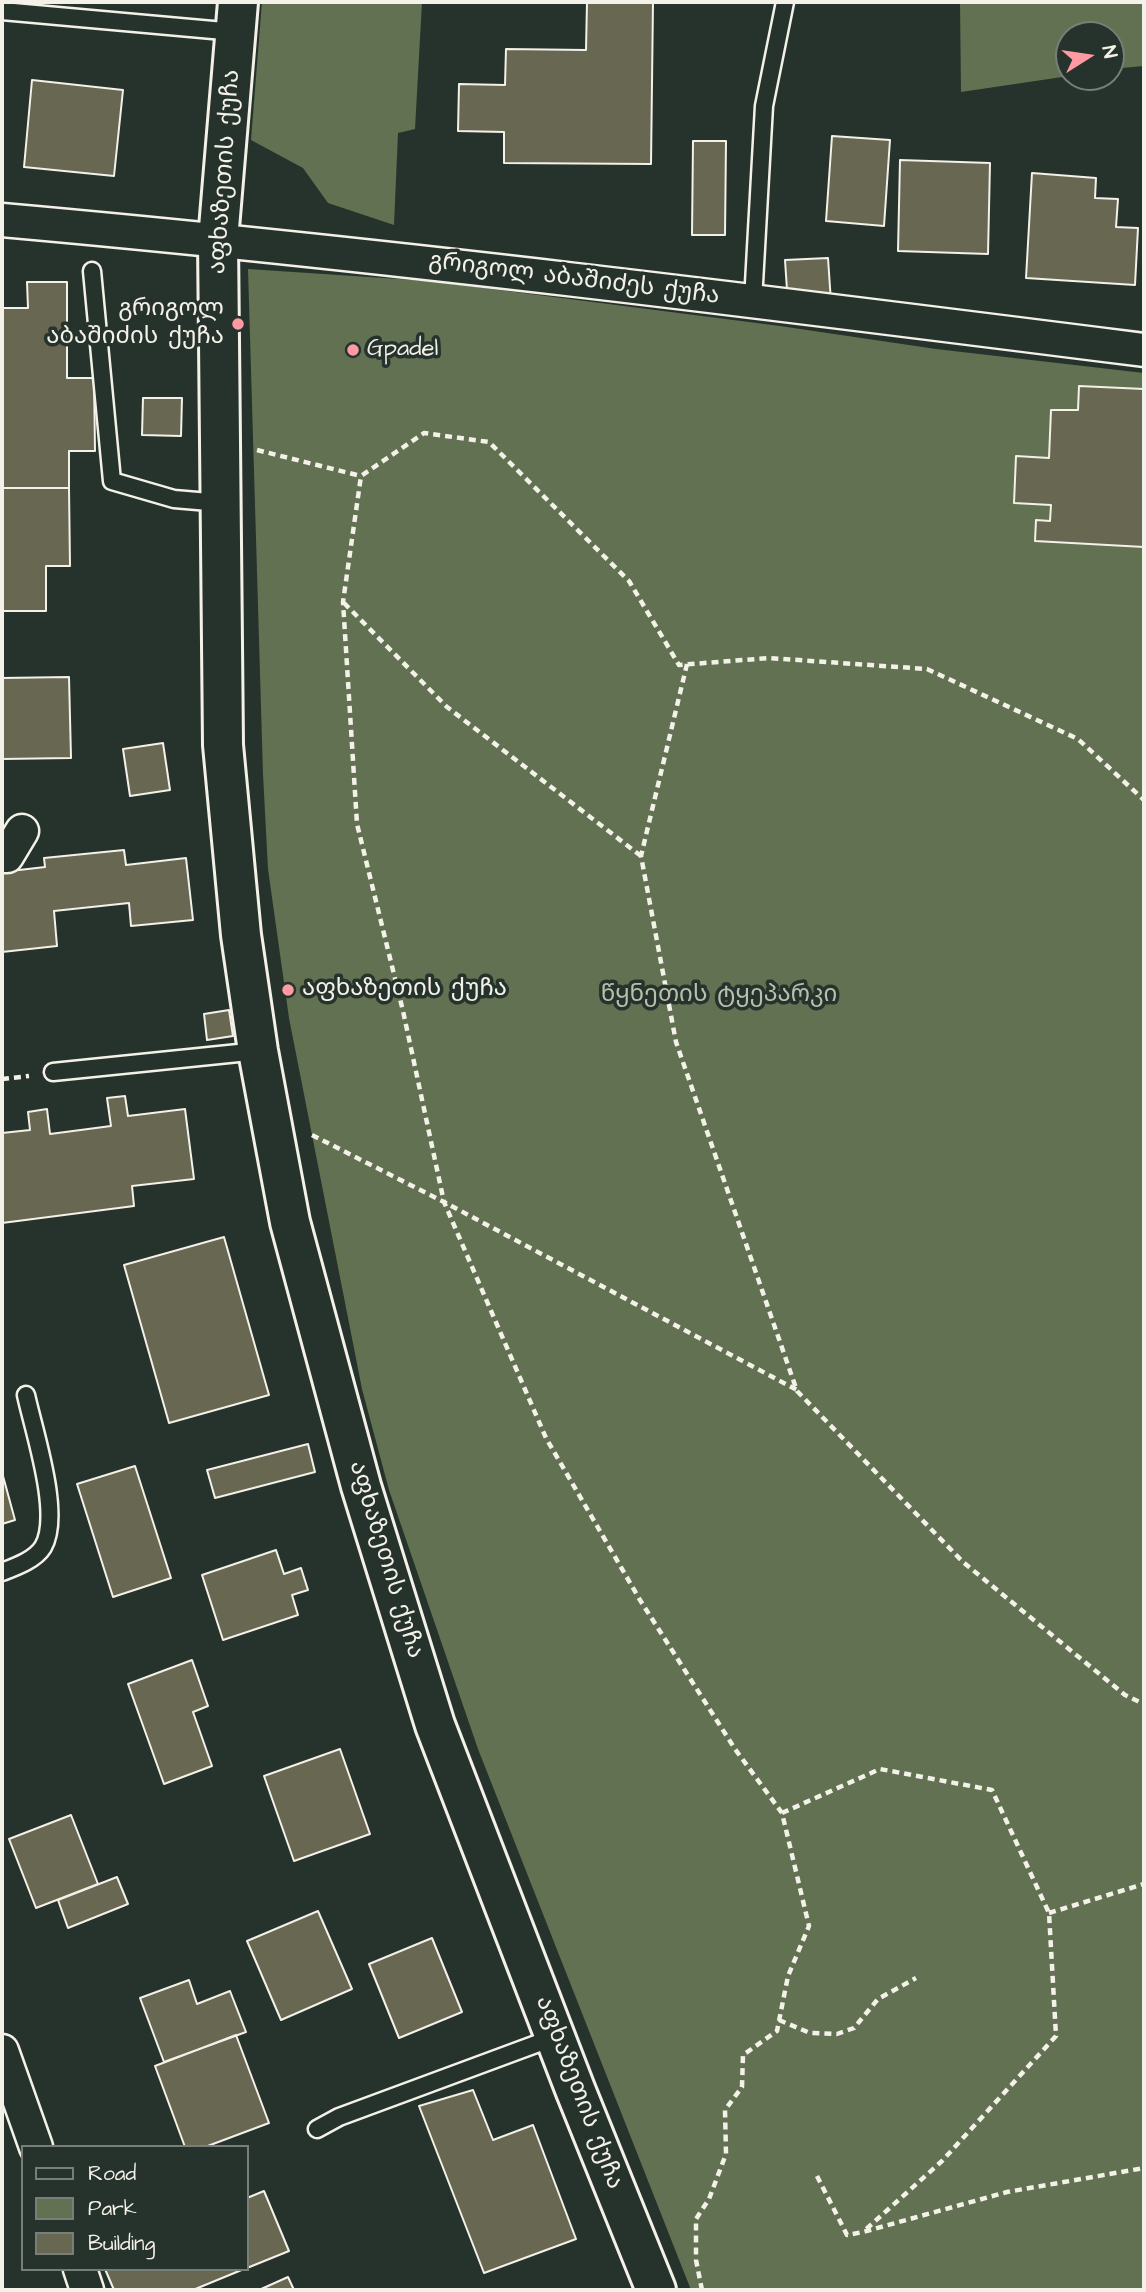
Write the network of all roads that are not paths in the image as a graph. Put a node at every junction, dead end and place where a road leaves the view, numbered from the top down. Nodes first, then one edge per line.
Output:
1 (785, 2) edge
2 (2, 11) edge
3 (236, 17) edge
4 (2, 220) edge
5 (218, 240) junction
6 (92, 271) dead end
7 (753, 301) junction
8 (1144, 351) edge
9 (221, 503) junction
10 (22, 831) dead end
11 (2, 856) edge
12 (258, 1051) junction
13 (45, 1074) road end
14 (26, 1395) dead end
15 (2, 1572) edge
16 (555, 2037) junction
17 (2, 2051) edge
18 (317, 2129) dead end
19 (35, 2145) edge
20 (81, 2271) edge
21 (87, 2290) edge
22 (656, 2290) edge

1 - 7 lane
2 - 3 lane
3 - 5 street, აფხაზეთის ქუჩა
4 - 5 street, გრიგოლ აბაშიძეს ქუჩა
5 - 7 street, გრიგოლ აბაშიძეს ქუჩა
5 - 9 street, აფხაზეთის ქუჩა
6 - 9 lane
7 - 8 street, გრიგოლ აბაშიძეს ქუჩა
9 - 12 street, აფხაზეთის ქუჩა
10 - 11 street
12 - 13 lane
12 - 16 street, აფხაზეთის ქუჩა
14 - 15 lane
16 - 18 lane
16 - 22 street, აფხაზეთის ქუჩა
17 - 19 street
20 - 21 street

